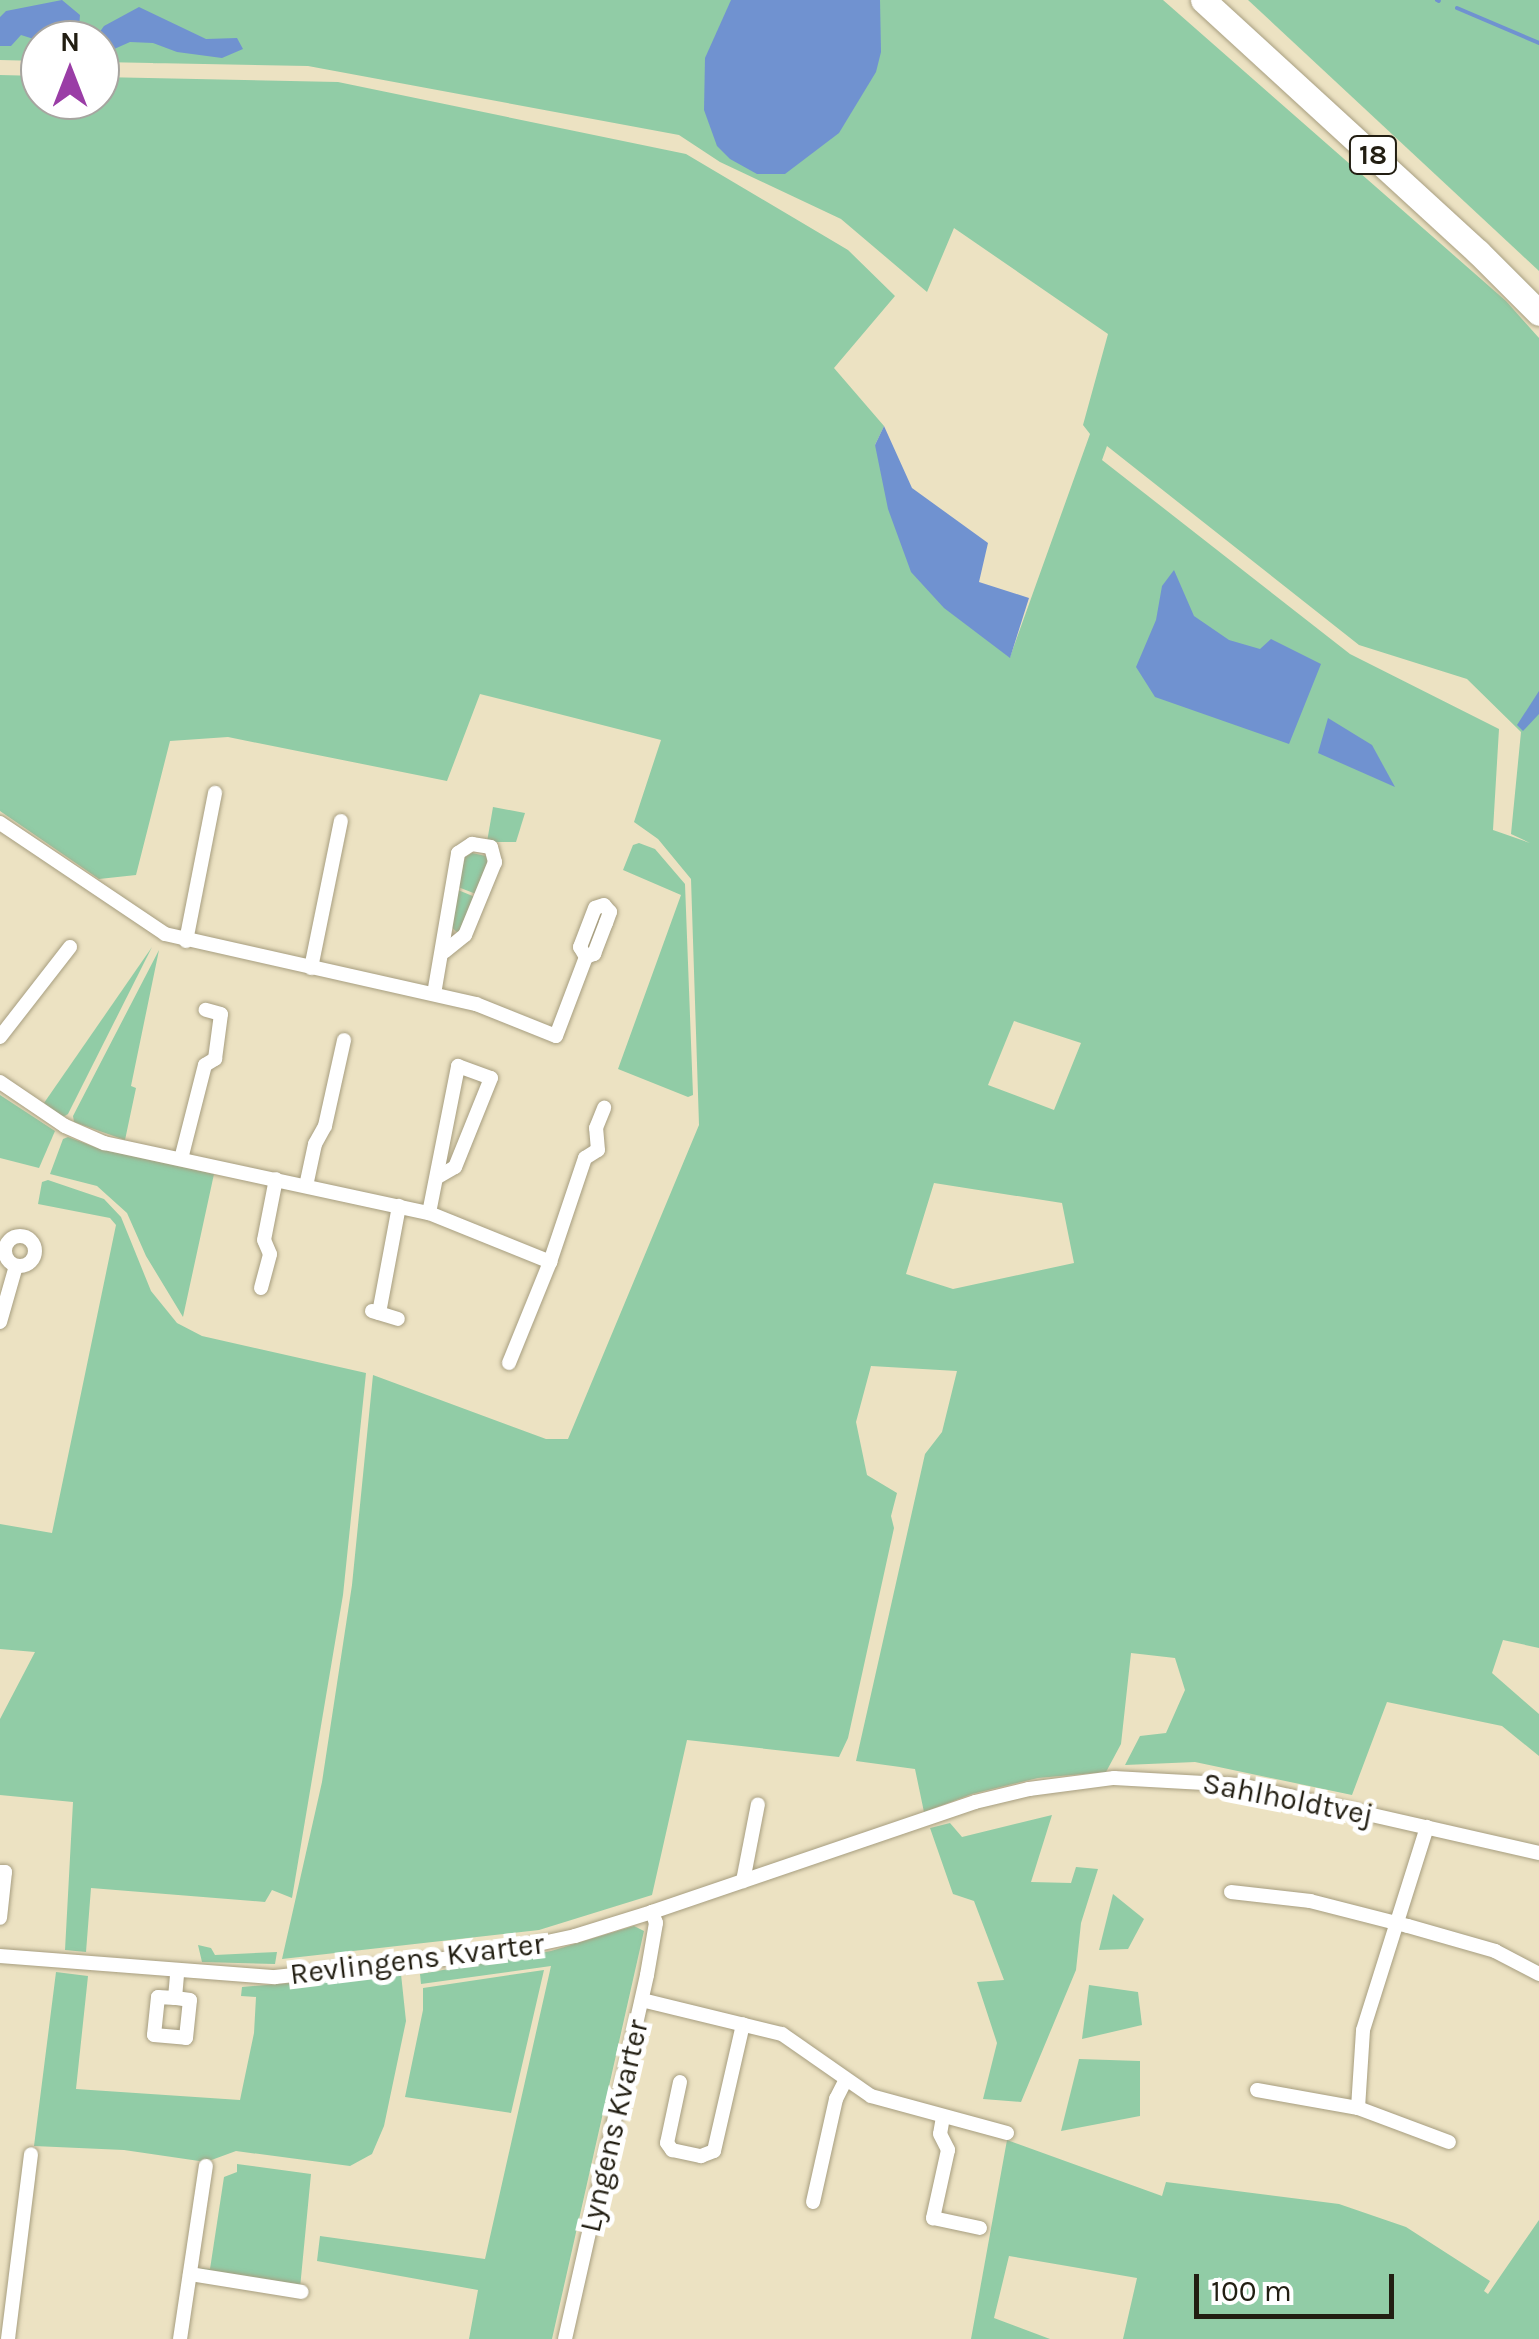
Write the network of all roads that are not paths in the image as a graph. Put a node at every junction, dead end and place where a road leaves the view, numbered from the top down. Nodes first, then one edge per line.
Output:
1 (1204, 0) edge
2 (1539, 314) edge
3 (215, 793) dead end
4 (342, 821) dead end
5 (0, 822) edge
6 (186, 941) junction
7 (70, 947) dead end
8 (445, 951) junction
9 (586, 958) dead end
10 (312, 968) junction
11 (434, 994) junction
12 (206, 1010) dead end
13 (0, 1037) edge
14 (344, 1040) dead end
15 (0, 1082) edge
16 (604, 1108) dead end
17 (181, 1160) junction
18 (438, 1177) junction
19 (276, 1179) junction
20 (306, 1186) junction
21 (399, 1206) junction
22 (429, 1213) junction
23 (550, 1262) junction
24 (16, 1266) dead end
25 (262, 1288) dead end
26 (398, 1319) dead end
27 (0, 1322) edge
28 (509, 1364) dead end
29 (758, 1804) dead end
30 (1426, 1827) junction
31 (1539, 1853) edge
32 (0, 1872) edge
33 (743, 1881) junction
34 (1231, 1892) dead end
35 (652, 1912) junction
36 (0, 1918) edge
37 (1396, 1926) junction
38 (0, 1956) edge
39 (177, 1973) junction
40 (1539, 1974) edge
41 (175, 1998) dead end
42 (642, 2000) junction
43 (743, 2024) junction
44 (844, 2081) junction
45 (680, 2082) dead end
46 (1257, 2090) dead end
47 (1358, 2108) junction
48 (943, 2117) junction
49 (1007, 2133) dead end
50 (1449, 2142) dead end
51 (31, 2154) dead end
52 (206, 2166) dead end
53 (813, 2202) dead end
54 (980, 2228) dead end
55 (190, 2274) junction
56 (302, 2292) dead end
57 (8, 2339) edge
58 (180, 2339) edge
59 (566, 2339) edge

1 - 2 highway, 18
3 - 6 street
4 - 10 street
5 - 6 street
6 - 10 street
7 - 13 street
8 - 8 street
8 - 11 street
9 - 11 street
10 - 11 street
12 - 17 street
14 - 20 street
15 - 17 street
16 - 23 street
17 - 19 street
18 - 18 street
18 - 22 street
19 - 20 street
19 - 25 street
20 - 21 street
21 - 22 street
21 - 26 street
22 - 23 street
23 - 28 street
24 - 27 street
29 - 33 street
30 - 31 street, Sahlholdtvej
30 - 33 street, Sahlholdtvej
30 - 37 street
32 - 36 street
33 - 35 street, Revlingens Kvarter
34 - 37 street
35 - 39 street, Revlingens Kvarter
35 - 42 street, Lyngens Kvarter
37 - 40 street
37 - 47 street
38 - 39 street, Revlingens Kvarter
39 - 41 street
42 - 43 street
42 - 59 street, Lyngens Kvarter
43 - 44 street
43 - 45 street
44 - 48 street
44 - 53 street
46 - 47 street
47 - 50 street
48 - 49 street
48 - 54 street
51 - 57 street
52 - 55 street
55 - 56 street
55 - 58 street

